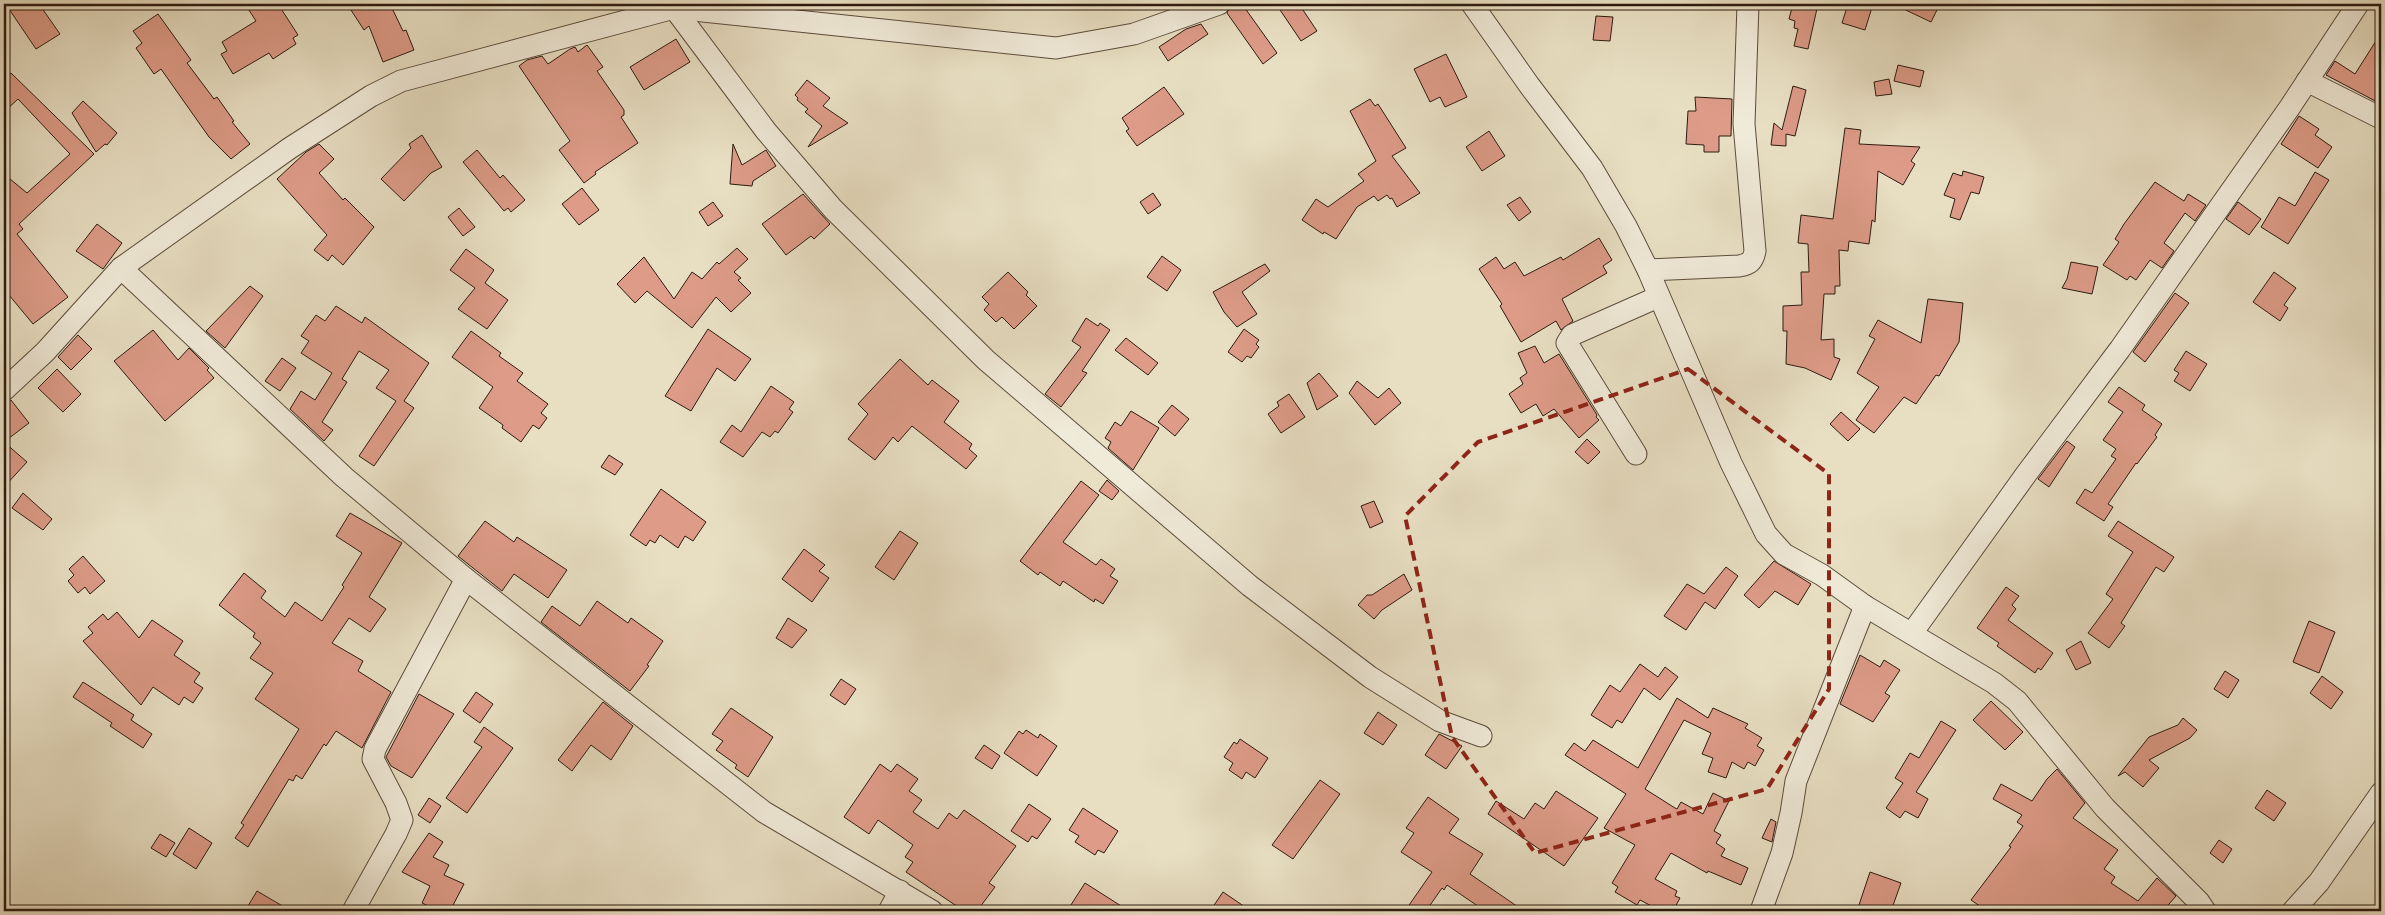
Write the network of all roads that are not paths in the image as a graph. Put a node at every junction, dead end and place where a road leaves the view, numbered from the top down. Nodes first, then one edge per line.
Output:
1 (1218, 4) edge
2 (1472, 4) edge
3 (1748, 4) edge
4 (2358, 4) edge
5 (662, 8) edge
6 (2307, 81) junction
7 (2381, 118) edge
8 (121, 268) junction
9 (1648, 270) junction
10 (1658, 297) junction
11 (4, 390) edge
12 (1636, 454) dead end
13 (466, 579) junction
14 (1865, 606) junction
15 (1912, 633) junction
16 (1481, 736) dead end
17 (2381, 793) edge
18 (900, 891) junction
19 (353, 911) edge
20 (889, 911) edge
21 (932, 911) edge
22 (1761, 911) edge
23 (2205, 911) edge
24 (2293, 911) edge

1 - 5 street
2 - 9 street
3 - 9 street
4 - 6 street
5 - 8 street
5 - 16 street
6 - 7 street
6 - 15 street
8 - 11 street
8 - 13 street
9 - 10 street
10 - 12 street
10 - 14 street
13 - 18 street
13 - 19 street
14 - 15 street
14 - 22 street
15 - 23 street
17 - 24 street
18 - 20 street
18 - 21 street

